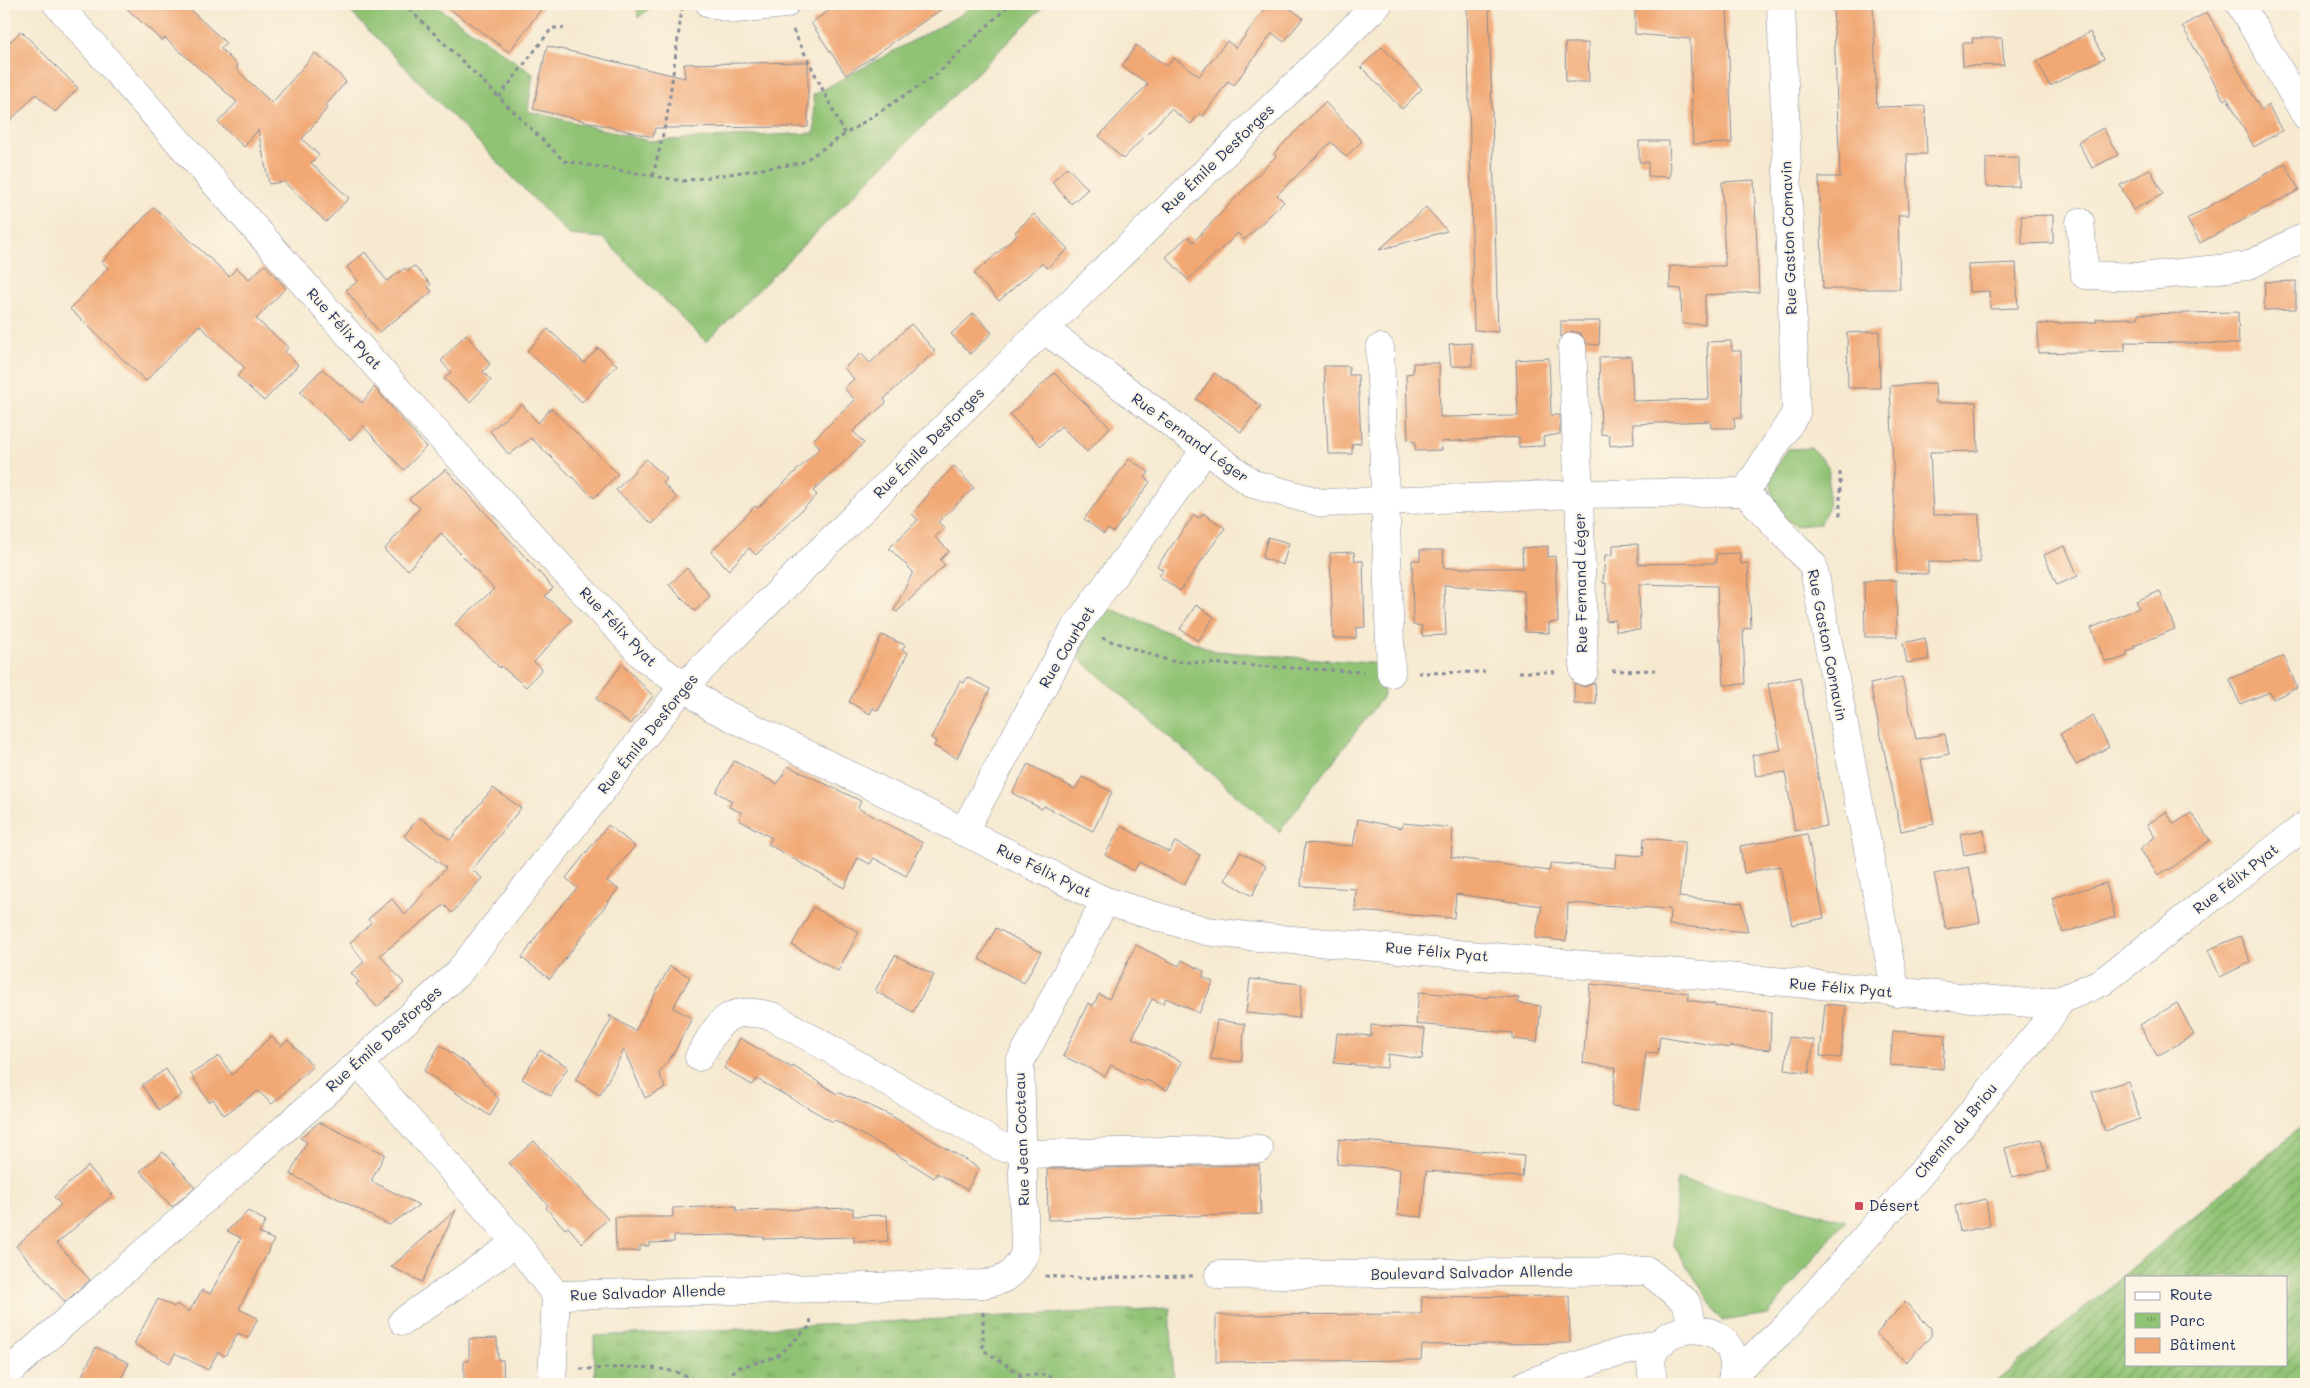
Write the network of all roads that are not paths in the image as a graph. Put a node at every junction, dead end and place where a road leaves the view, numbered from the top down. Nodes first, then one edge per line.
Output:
1 (57, 4) edge
2 (710, 4) edge
3 (784, 4) edge
4 (1378, 4) edge
5 (1781, 4) edge
6 (2240, 4) edge
7 (2306, 116) edge
8 (2080, 222) dead end
9 (2306, 236) edge
10 (1044, 329) junction
11 (1572, 347) dead end
12 (1380, 348) dead end
13 (1206, 450) junction
14 (1745, 492) junction
15 (1579, 494) junction
16 (1385, 501) junction
17 (1584, 671) dead end
18 (1391, 673) road end
19 (683, 687) junction
20 (2306, 825) edge
21 (963, 832) junction
22 (1105, 901) junction
23 (1896, 993) junction
24 (2061, 1000) junction
25 (699, 1057) dead end
26 (359, 1063) junction
27 (1259, 1149) dead end
28 (1023, 1150) junction
29 (516, 1243) junction
30 (1012, 1274) joint
31 (1219, 1275) road end
32 (556, 1295) junction
33 (403, 1321) dead end
34 (1787, 1326) junction
35 (1693, 1328) junction
36 (1662, 1342) junction
37 (1728, 1348) junction
38 (1599, 1358) junction
39 (4, 1376) edge
40 (552, 1377) edge
41 (1732, 1380) edge
42 (1654, 1383) edge
43 (1526, 1384) edge

1 - 19 street, Rue Félix Pyat
2 - 3 street
4 - 10 street, Rue Émile Desforges
5 - 14 street, Rue Gaston Cornavin
6 - 7 street
8 - 9 street
10 - 13 street, Rue Fernand Léger
10 - 19 street, Rue Émile Desforges
11 - 15 street, Rue Fernand Léger
12 - 16 street
13 - 16 street, Rue Fernand Léger
13 - 21 street, Rue Courbet
14 - 15 street, Rue Fernand Léger
14 - 23 street, Rue Gaston Cornavin
15 - 16 street, Rue Fernand Léger
15 - 17 street, Rue Fernand Léger
16 - 18 street
19 - 21 street, Rue Félix Pyat
19 - 26 street, Rue Émile Desforges
20 - 24 street, Rue Félix Pyat
21 - 22 street, Rue Félix Pyat
22 - 23 street, Rue Félix Pyat
22 - 28 street, Rue Jean Cocteau
23 - 24 street, Rue Félix Pyat
24 - 34 street, Chemin du Briou
25 - 28 street
26 - 29 street, Rue Salvador Allende
26 - 39 street, Rue Émile Desforges
27 - 28 street
28 - 30 street, Rue Jean Cocteau
29 - 32 street, Rue Salvador Allende
29 - 33 street
30 - 32 street, Rue Salvador Allende
31 - 35 street, Boulevard Salvador Allende
32 - 40 street
34 - 37 street, Chemin du Briou
34 - 41 street, Chemin du Briou
35 - 36 street
35 - 37 street
36 - 38 street
36 - 42 street
37 - 41 street
38 - 42 street
38 - 43 street

